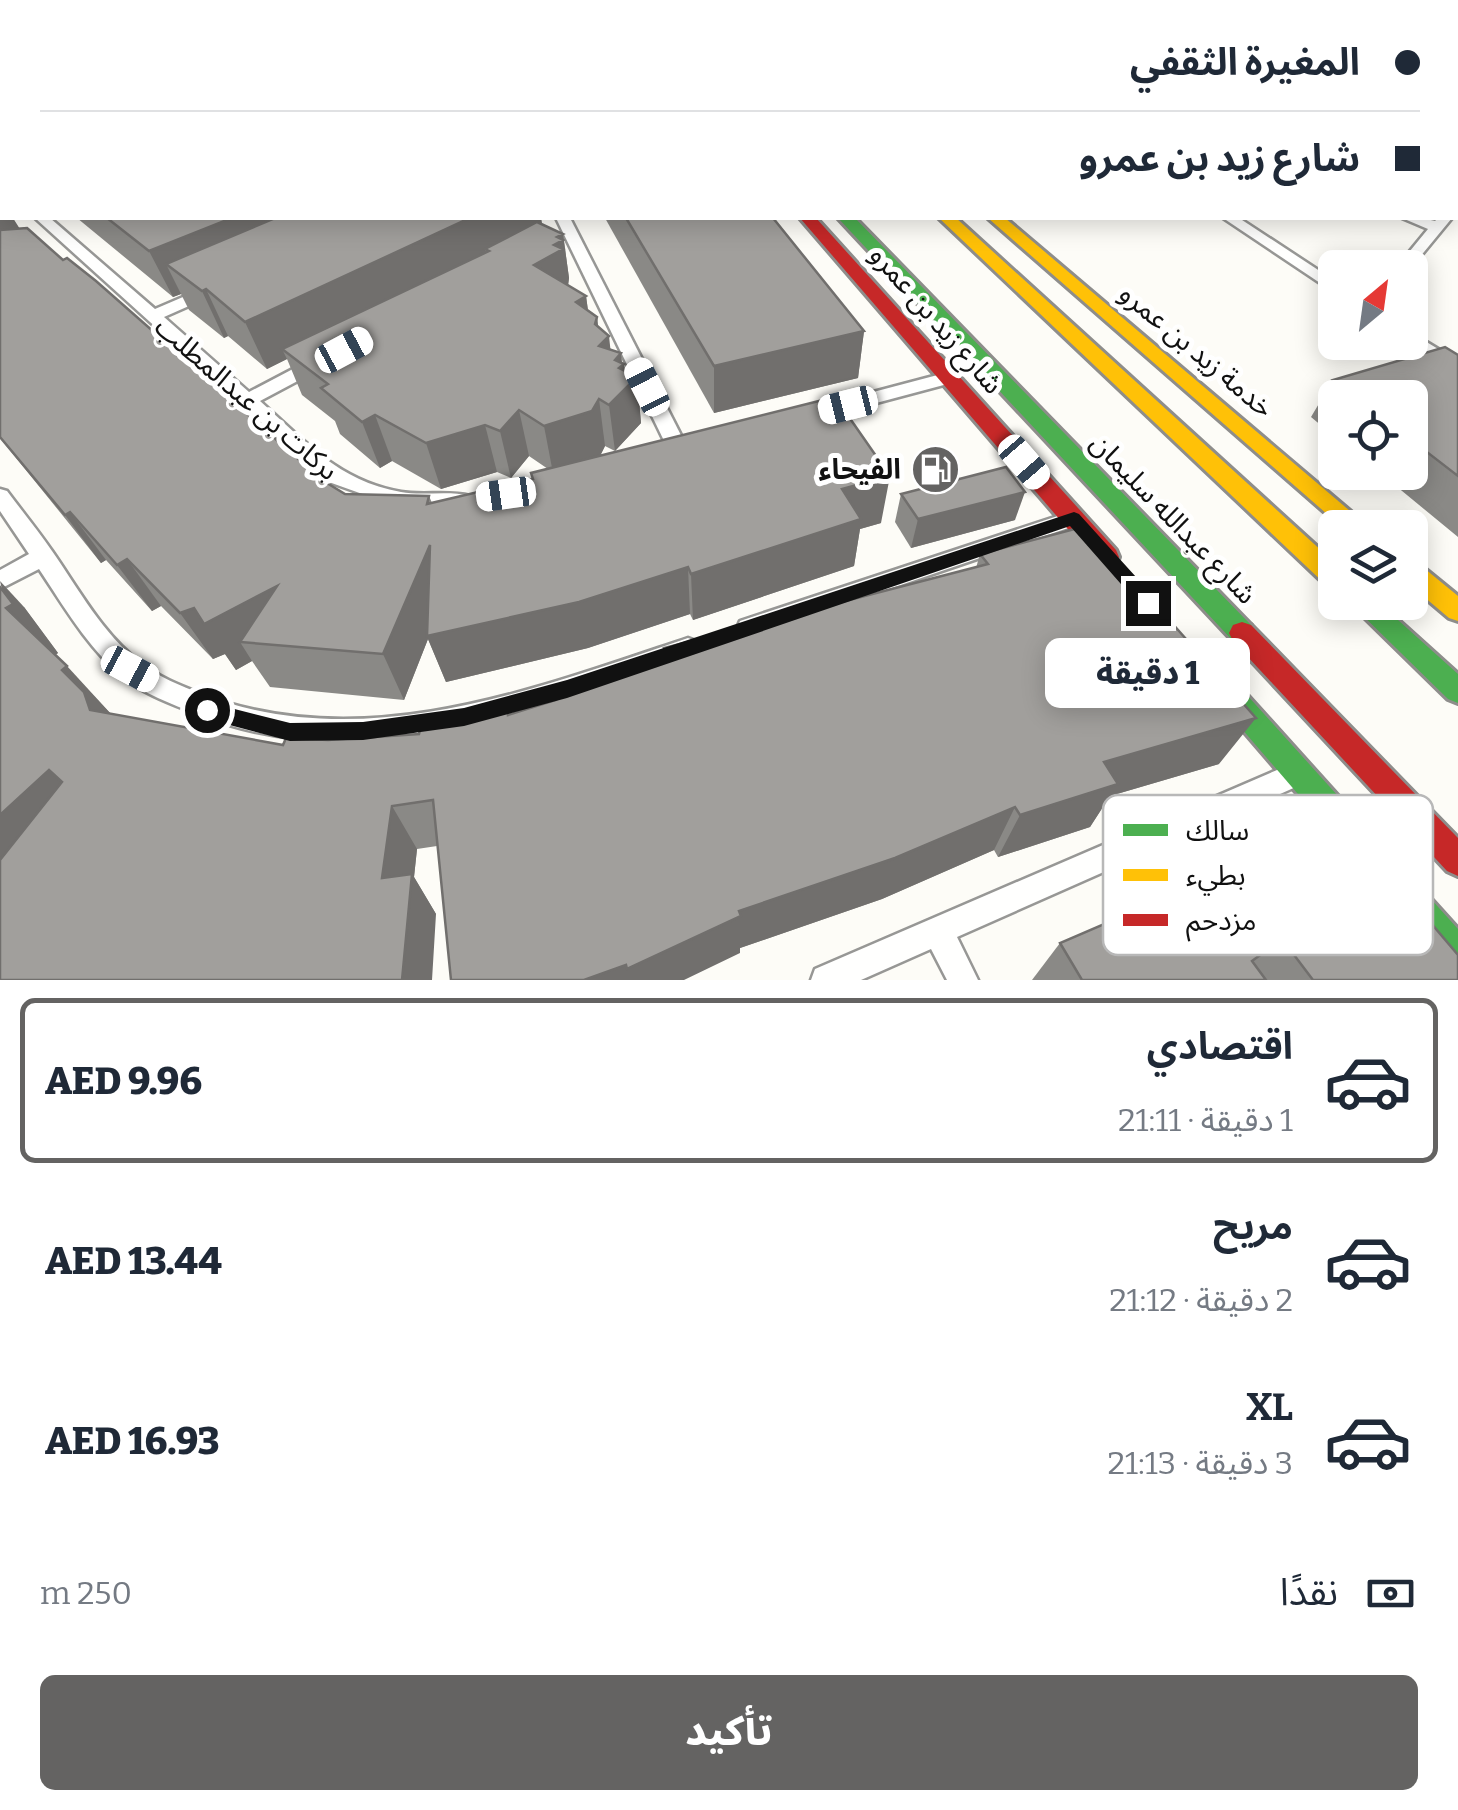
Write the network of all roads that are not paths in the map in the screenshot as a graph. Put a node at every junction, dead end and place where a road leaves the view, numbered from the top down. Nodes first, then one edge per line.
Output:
1 (43, 220) edge
2 (810, 220) edge
3 (848, 220) edge
4 (949, 220) edge
5 (998, 220) edge
6 (1233, 220) edge
7 (1442, 222) edge
8 (566, 225) edge
9 (552, 241) edge
10 (1418, 250) edge
11 (1318, 277) edge
12 (226, 284) edge
13 (153, 316) junction
14 (1428, 350) edge
15 (332, 356) edge
16 (1458, 369) edge
17 (949, 378) junction
18 (247, 400) junction
19 (804, 416) edge
20 (678, 449) edge
21 (0, 496) edge
22 (476, 499) edge
23 (1339, 510) edge
24 (1074, 518) junction
25 (44, 556) junction
26 (1318, 562) edge
27 (1126, 578) edge
28 (0, 580) edge
29 (1428, 586) edge
30 (1458, 612) edge
31 (1381, 620) edge
32 (1206, 668) edge
33 (1458, 691) edge
34 (1298, 772) junction
35 (1246, 795) edge
36 (1318, 795) edge
37 (1396, 795) edge
38 (1433, 834) edge
39 (1103, 858) edge
40 (1458, 860) edge
41 (1433, 926) edge
42 (938, 931) junction
43 (1458, 954) edge
44 (826, 980) edge
45 (963, 980) edge

1 - 13 street, بركات بن عبدالمطلب
2 - 17 main road, شارع زيد بن عمرو
3 - 37 main road, شارع عبدالله سليمان
4 - 26 main road
5 - 23 main road, خدمة زيد بن عمرو
6 - 11 street
7 - 10 street
8 - 9 street
8 - 20 street
12 - 13 street
13 - 18 street, بركات بن عبدالمطلب
14 - 16 street
15 - 18 street
17 - 19 street
17 - 24 main road, شارع زيد بن عمرو
18 - 22 street, بركات بن عبدالمطلب
21 - 25 street
24 - 25 street
24 - 27 main road, شارع زيد بن عمرو
25 - 28 street
29 - 30 main road
31 - 33 main road
32 - 34 main road
34 - 35 street
34 - 36 main road
38 - 40 main road, شارع عبدالله سليمان
39 - 42 street
41 - 43 main road
42 - 44 street
42 - 45 street

